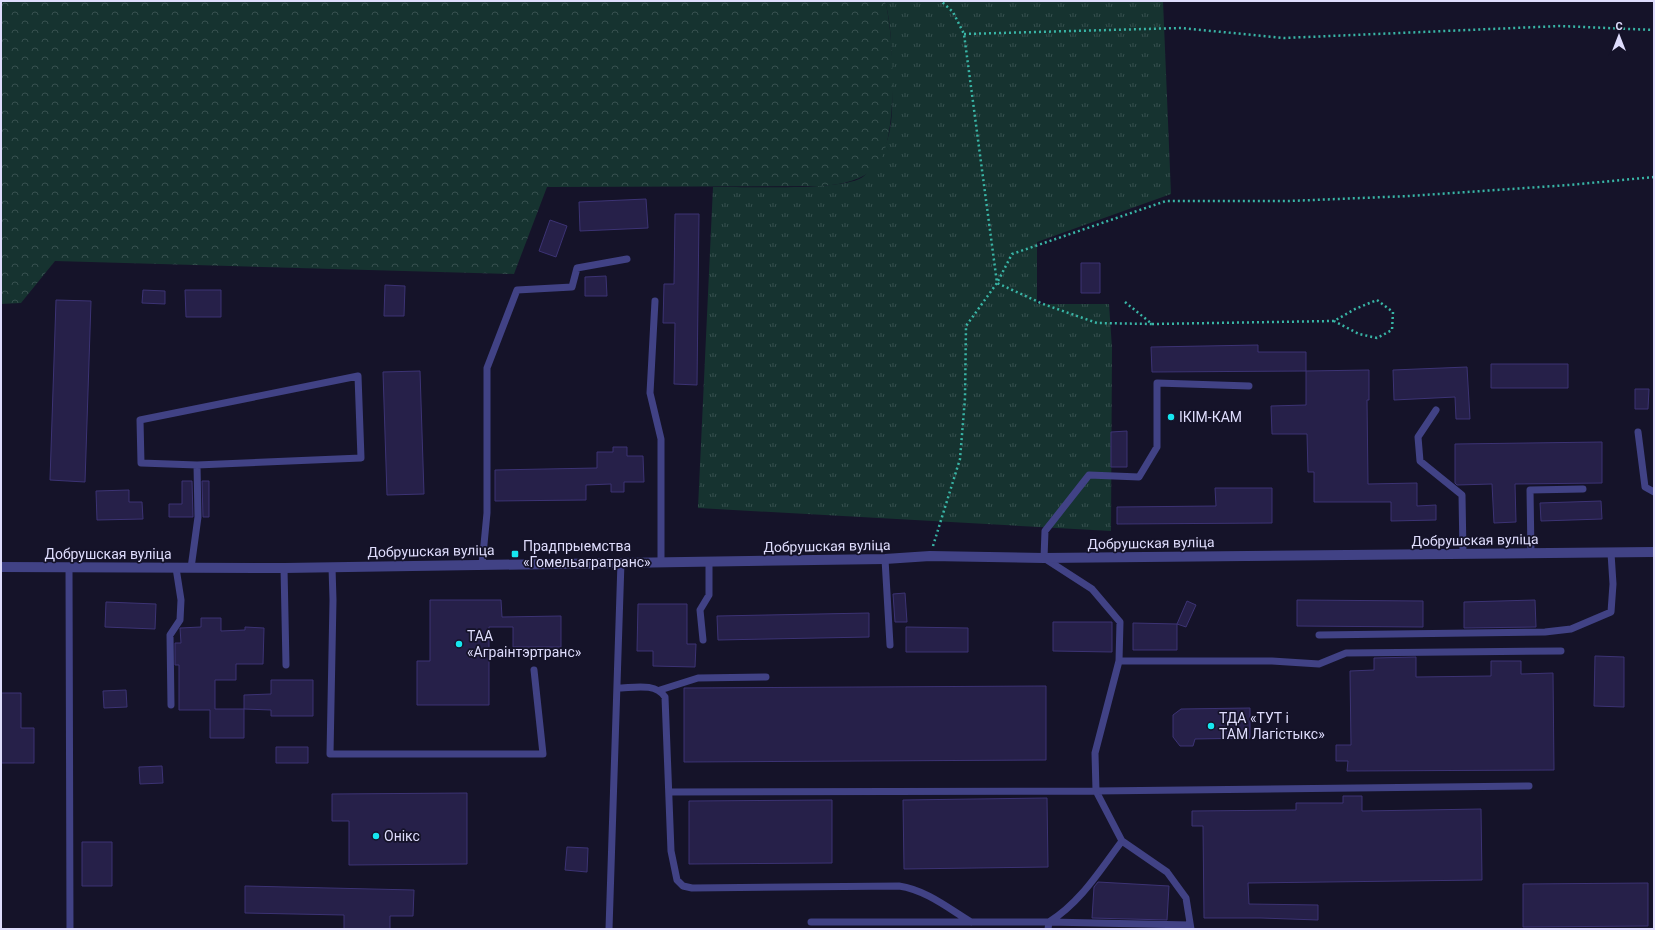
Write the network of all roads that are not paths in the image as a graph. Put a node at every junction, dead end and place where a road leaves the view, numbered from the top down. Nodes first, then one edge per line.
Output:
1 (627, 259) dead end
2 (655, 302) dead end
3 (1249, 386) dead end
4 (1436, 410) dead end
5 (1638, 432) dead end
6 (197, 465) junction
7 (1583, 489) dead end
8 (1654, 492) edge
9 (1654, 552) edge
10 (1611, 553) junction
11 (1463, 554) junction
12 (1531, 554) junction
13 (1044, 558) junction
14 (885, 560) junction
15 (709, 561) junction
16 (621, 562) junction
17 (661, 562) junction
18 (482, 565) junction
19 (332, 567) junction
20 (1, 568) edge
21 (69, 568) junction
22 (176, 568) junction
23 (191, 568) junction
24 (284, 568) junction
25 (1319, 635) dead end
26 (703, 640) dead end
27 (890, 645) dead end
28 (1561, 651) dead end
29 (1119, 661) junction
30 (286, 665) dead end
31 (534, 670) dead end
32 (766, 677) dead end
33 (617, 688) junction
34 (660, 690) junction
35 (171, 705) dead end
36 (1529, 786) dead end
37 (1096, 791) junction
38 (668, 792) junction
39 (1122, 841) junction
40 (811, 922) dead end
41 (971, 922) junction
42 (1048, 926) edge
43 (1168, 927) edge
44 (1190, 927) edge
45 (70, 929) edge
46 (609, 929) edge

1 - 18 lane
2 - 17 lane
3 - 13 lane
4 - 11 lane
5 - 8 lane
6 - 6 lane
6 - 23 lane
7 - 12 lane
9 - 10 street, Добрушская вуліца
10 - 12 street, Добрушская вуліца
10 - 25 lane
11 - 12 street, Добрушская вуліца
11 - 13 street, Добрушская вуліца
13 - 14 street, Добрушская вуліца
13 - 29 lane
14 - 15 street, Добрушская вуліца
14 - 27 lane
15 - 17 street, Добрушская вуліца
15 - 26 lane
16 - 17 street, Добрушская вуліца
16 - 18 street, Добрушская вуліца
16 - 33 lane
18 - 19 street, Добрушская вуліца
19 - 24 street, Добрушская вуліца
19 - 31 lane
20 - 21 street, Добрушская вуліца
21 - 22 street, Добрушская вуліца
21 - 45 lane
22 - 23 street, Добрушская вуліца
22 - 35 lane
23 - 24 street, Добрушская вуліца
24 - 30 lane
28 - 29 lane
29 - 37 lane
32 - 34 lane
33 - 34 lane
33 - 46 lane
34 - 38 lane
36 - 37 lane
37 - 38 lane
37 - 39 lane
38 - 41 lane
39 - 42 lane
39 - 44 lane
40 - 41 lane
41 - 42 lane
42 - 43 lane
43 - 44 lane

